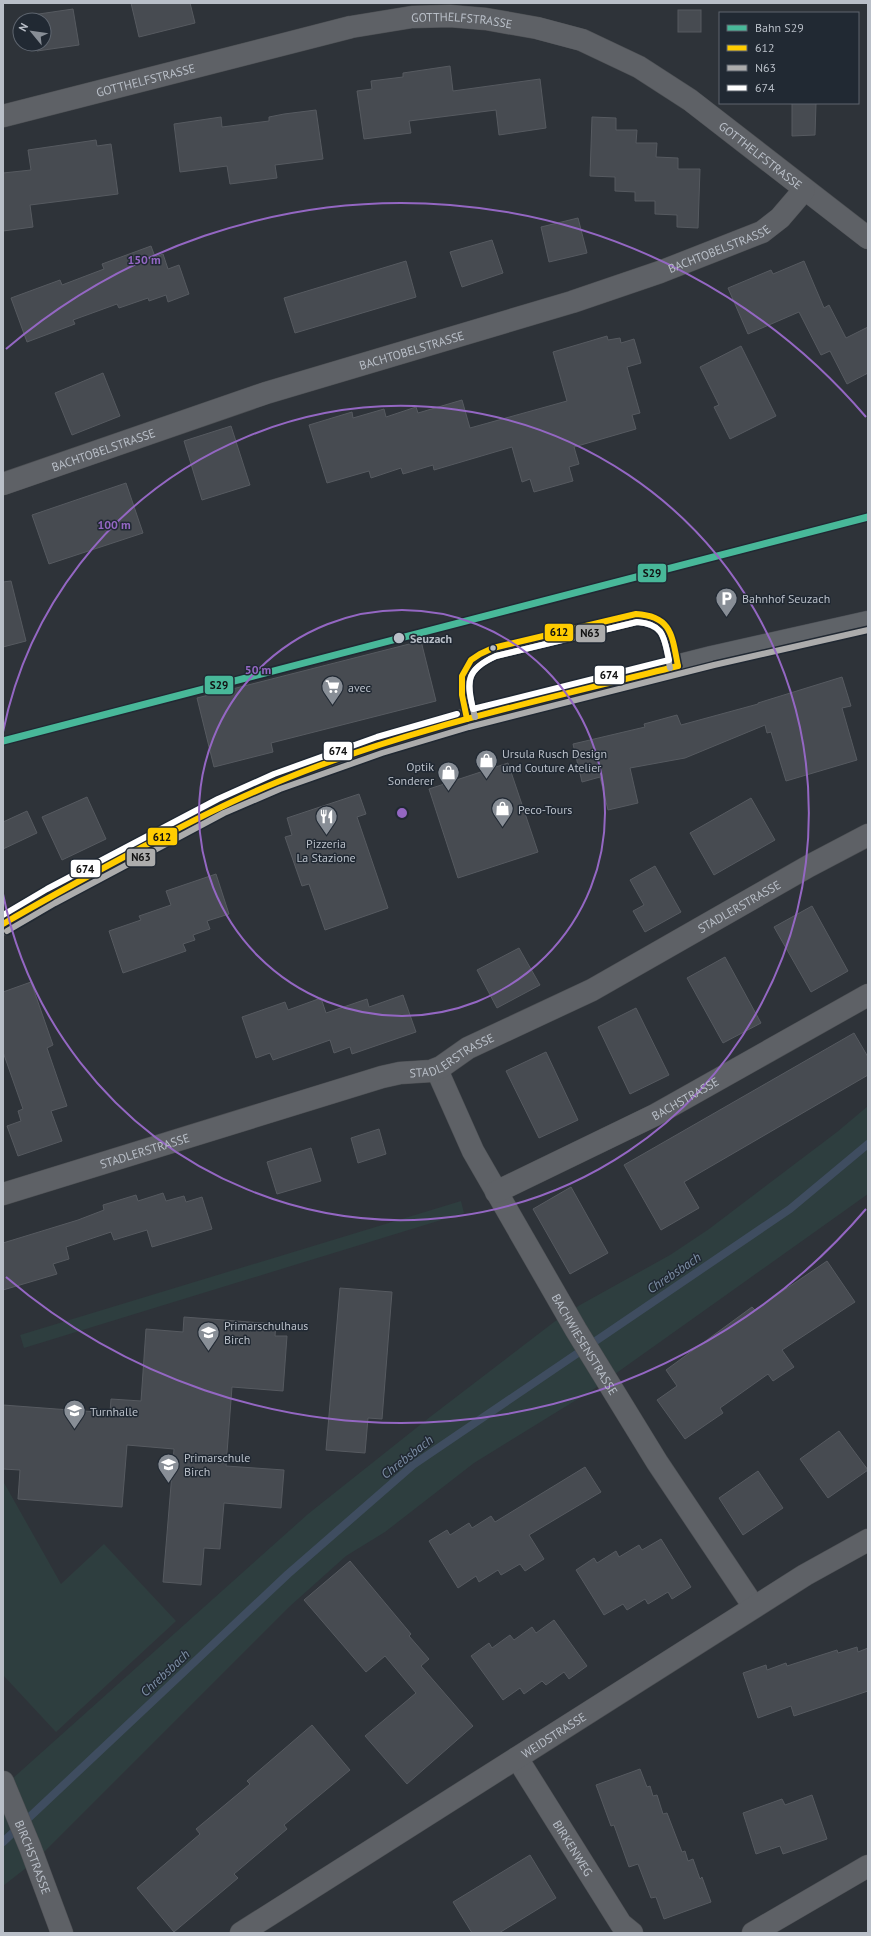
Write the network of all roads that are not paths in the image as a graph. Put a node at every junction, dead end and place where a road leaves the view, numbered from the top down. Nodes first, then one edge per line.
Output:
1 (3, 116) edge
2 (804, 190) junction
3 (867, 234) edge
4 (3, 484) edge
5 (868, 622) edge
6 (868, 835) edge
7 (3, 924) edge
8 (868, 995) edge
9 (436, 1070) junction
10 (496, 1192) junction
11 (3, 1194) edge
12 (868, 1540) edge
13 (754, 1607) junction
14 (518, 1758) junction
15 (3, 1782) edge
16 (868, 1866) edge
17 (62, 1933) edge
18 (241, 1933) edge
19 (632, 1933) edge
20 (753, 1933) edge

1 - 2 street, GOTTHELFSTRASSE
2 - 3 street, GOTTHELFSTRASSE
2 - 4 street, BACHTOBELSTRASSE
5 - 7 main road
6 - 9 street, STADLERSTRASSE
8 - 10 street, BACHSTRASSE
9 - 10 street, BACHWIESENSTRASSE
9 - 11 street, STADLERSTRASSE
10 - 13 street, BACHWIESENSTRASSE
12 - 13 street, WEIDSTRASSE
13 - 14 street, WEIDSTRASSE
14 - 18 street, WEIDSTRASSE
14 - 19 street, BIRKENWEG
15 - 17 street, BIRCHSTRASSE
16 - 20 street

